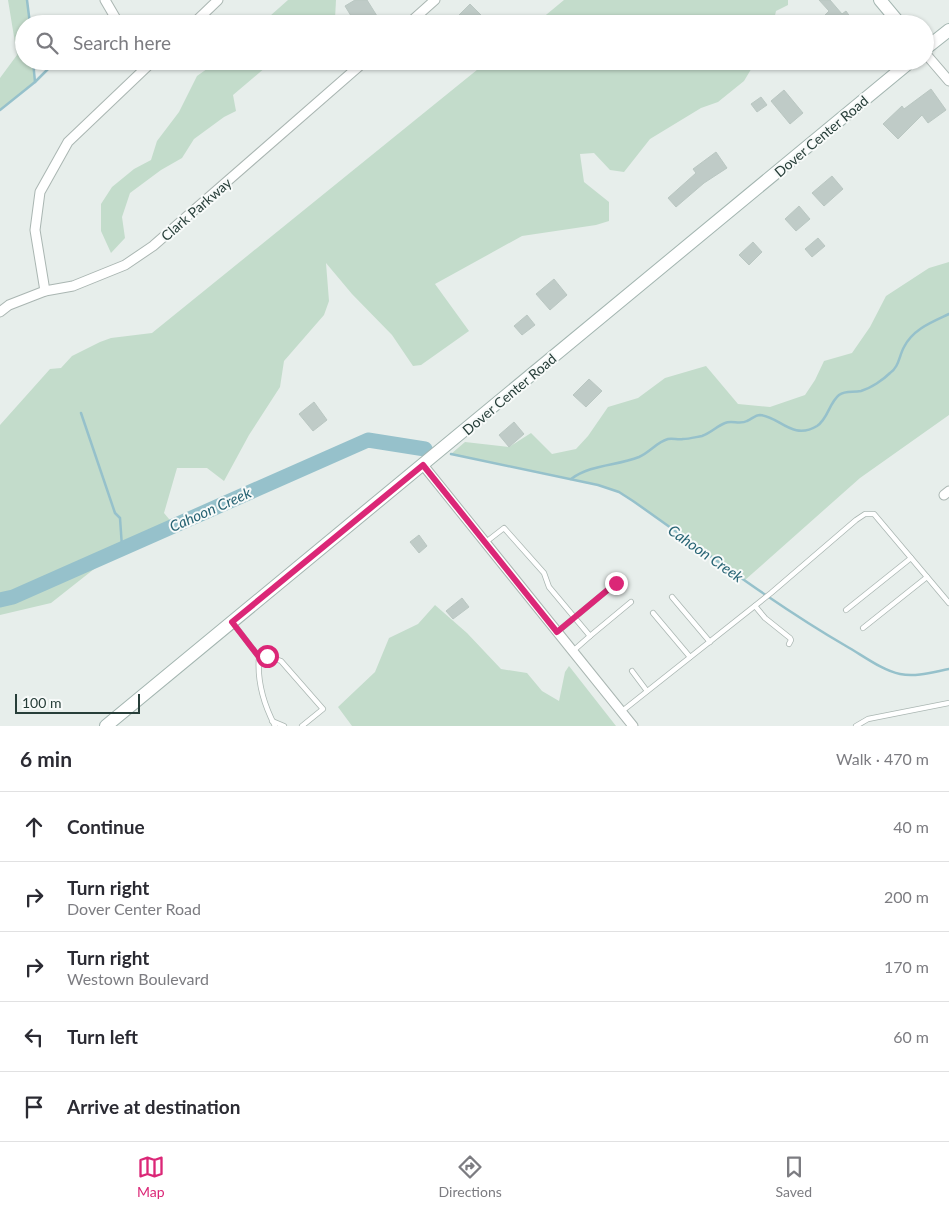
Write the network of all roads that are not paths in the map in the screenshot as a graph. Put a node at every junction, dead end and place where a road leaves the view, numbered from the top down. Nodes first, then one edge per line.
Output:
1 (105, 0) edge
2 (218, 0) edge
3 (435, 0) edge
4 (880, 0) edge
5 (114, 15) edge
6 (202, 15) edge
7 (418, 15) edge
8 (892, 15) edge
9 (949, 30) edge
10 (934, 42) edge
11 (934, 64) edge
12 (143, 70) edge
13 (355, 70) edge
14 (900, 70) edge
15 (949, 81) edge
16 (45, 291) junction
17 (0, 312) edge
18 (423, 465) junction
19 (486, 542) junction
20 (911, 558) junction
21 (927, 577) junction
22 (616, 583) dead end
23 (672, 597) dead end
24 (631, 602) dead end
25 (949, 603) edge
26 (755, 606) junction
27 (846, 610) dead end
28 (653, 613) dead end
29 (575, 618) junction
30 (232, 622) junction
31 (862, 628) dead end
32 (557, 632) junction
33 (590, 636) junction
34 (710, 642) junction
35 (789, 644) dead end
36 (573, 651) junction
37 (259, 657) junction
38 (690, 657) junction
39 (632, 671) dead end
40 (647, 691) junction
41 (949, 703) edge
42 (621, 712) junction
43 (272, 721) junction
44 (106, 726) edge
45 (275, 726) edge
46 (284, 726) edge
47 (302, 726) edge
48 (633, 726) edge
49 (856, 726) edge

1 - 5 street
2 - 6 street
3 - 7 street
4 - 8 street
9 - 10 street
11 - 15 street
12 - 16 street
13 - 16 street, Clark Parkway
14 - 18 street, Dover Center Road
16 - 17 street, Clark Parkway
18 - 19 street
18 - 30 street, Dover Center Road
19 - 29 lane
19 - 32 street
20 - 21 lane
20 - 26 lane
20 - 27 lane
21 - 25 lane
21 - 31 lane
22 - 29 lane
23 - 34 lane
24 - 33 lane
26 - 34 lane
26 - 35 lane
28 - 38 lane
29 - 32 lane
29 - 33 lane
30 - 37 lane
30 - 44 street, Dover Center Road
32 - 36 street
33 - 36 lane
34 - 38 lane
36 - 42 street
37 - 43 lane
37 - 47 lane
38 - 40 lane
39 - 40 lane
40 - 42 lane
41 - 49 lane
42 - 48 street
43 - 45 lane
43 - 46 lane

